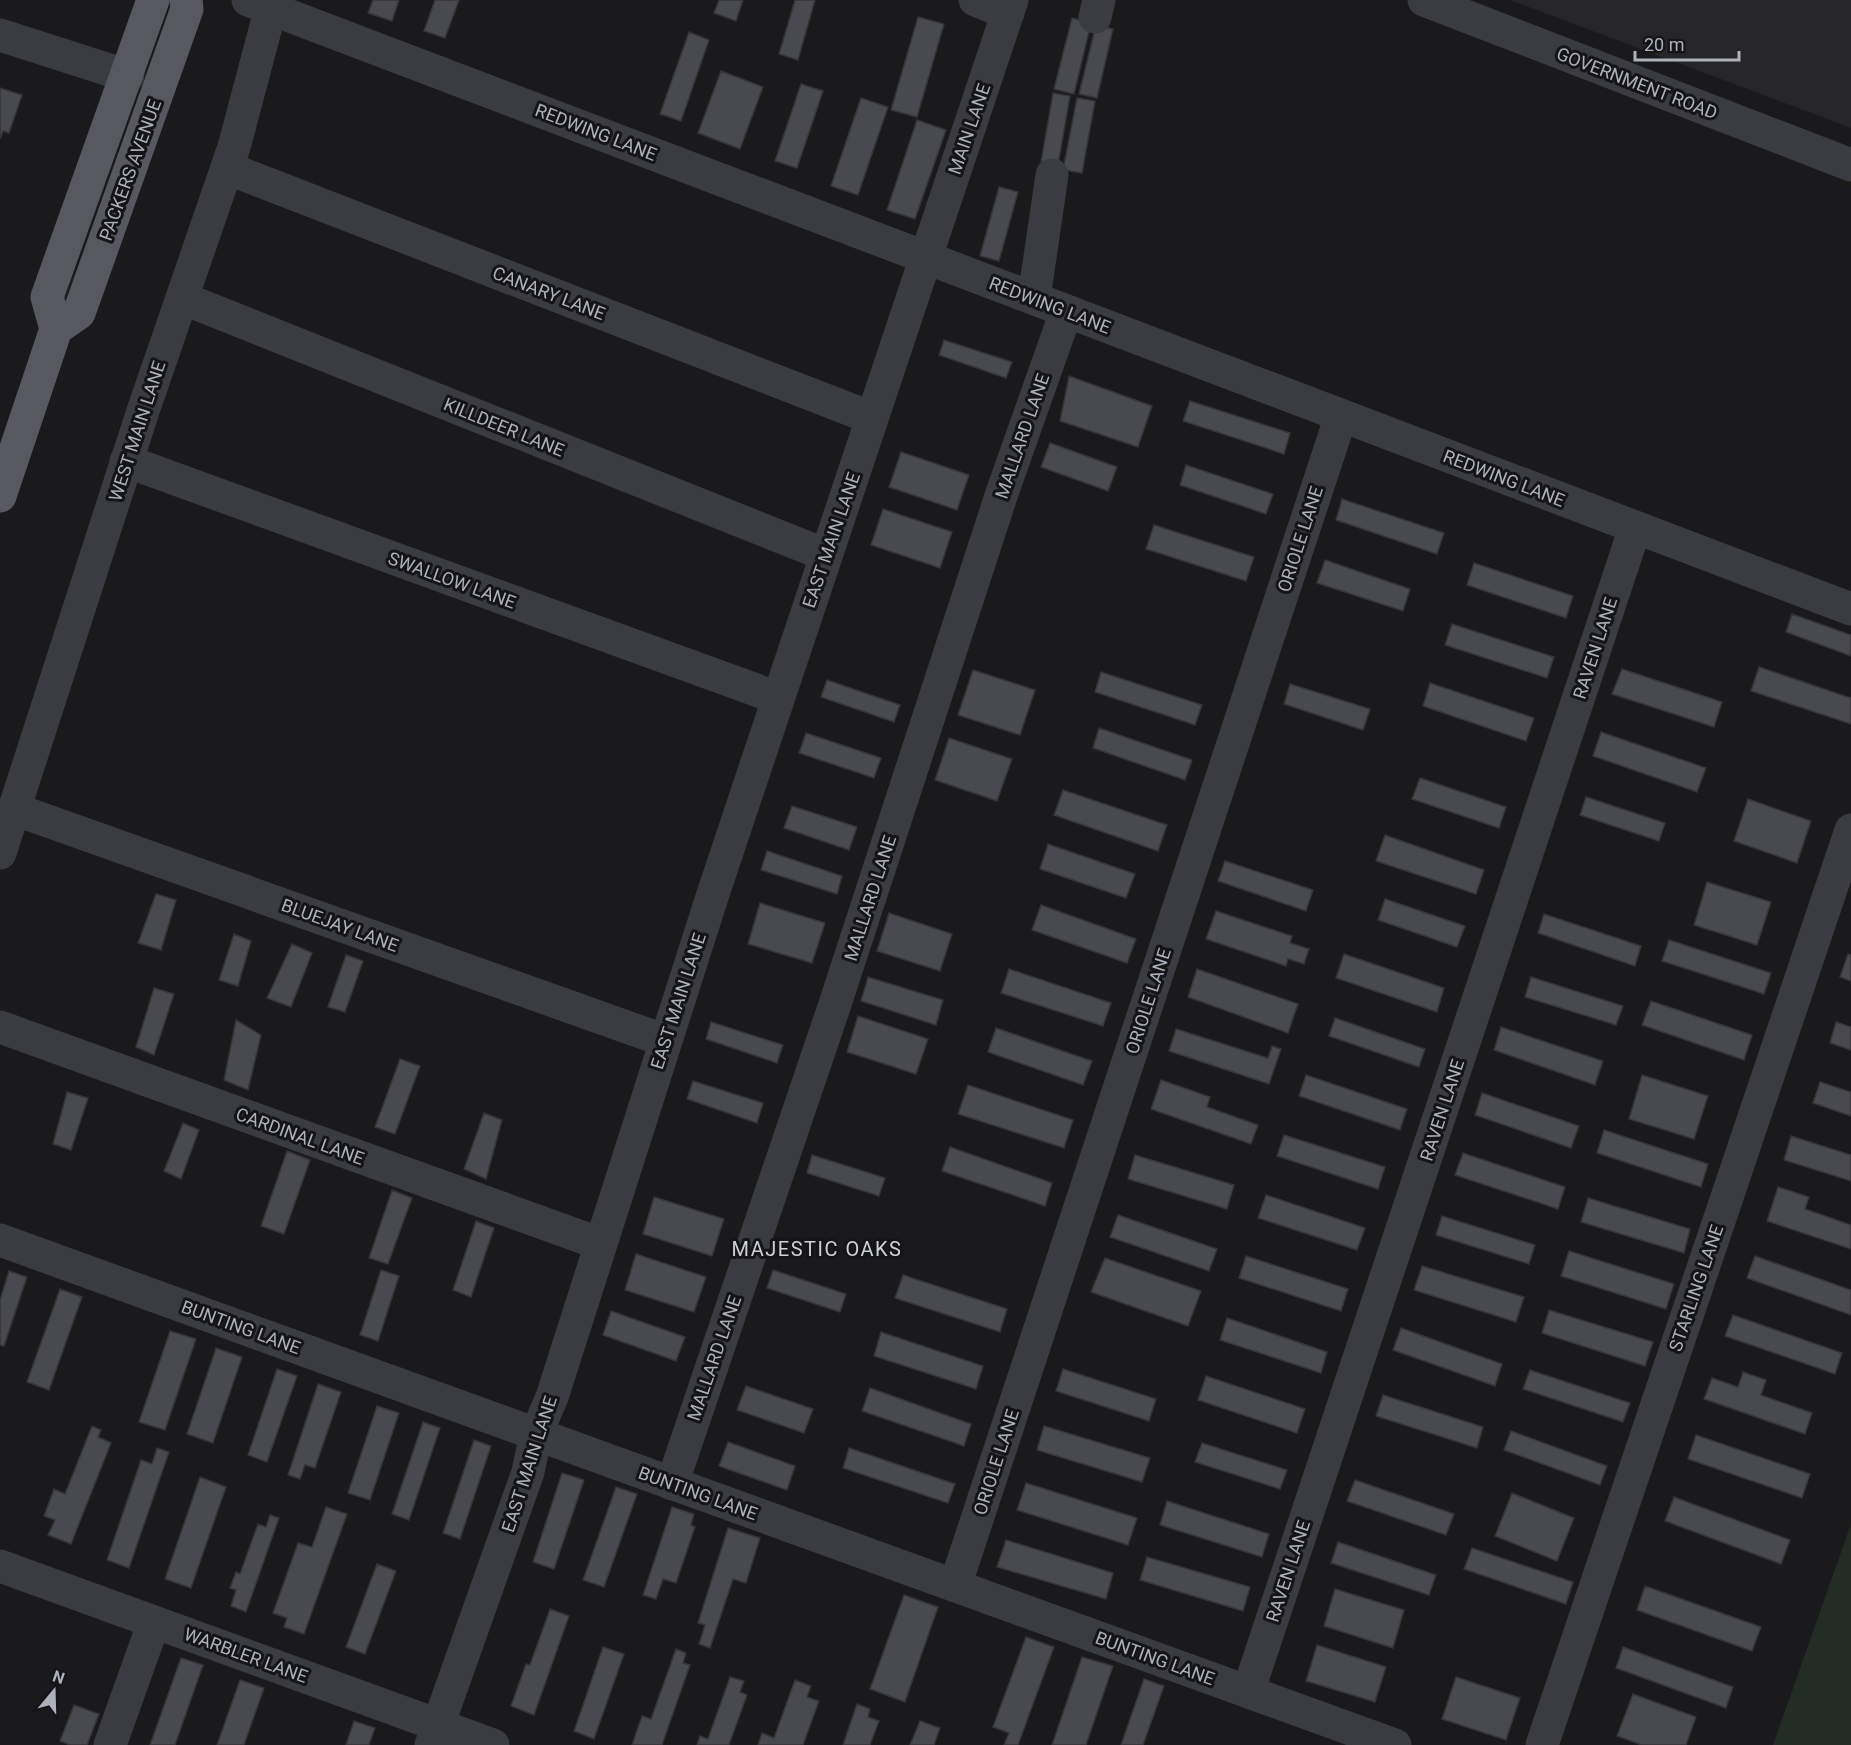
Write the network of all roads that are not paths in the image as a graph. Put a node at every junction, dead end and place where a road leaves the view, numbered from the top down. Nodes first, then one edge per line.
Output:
1 (153, 0) edge
2 (186, 0) edge
3 (975, 0) edge
4 (1424, 0) edge
5 (264, 2) edge
6 (1010, 6) edge
7 (0, 35) edge
8 (128, 76) junction
9 (1851, 165) edge
10 (227, 168) junction
11 (1052, 175) dead end
12 (926, 258) junction
13 (182, 298) junction
14 (1034, 298) junction
15 (1066, 312) junction
16 (56, 329) junction
17 (1341, 416) junction
18 (872, 418) junction
19 (126, 461) junction
20 (0, 496) edge
21 (1635, 528) junction
22 (826, 555) junction
23 (1851, 609) edge
24 (778, 699) junction
25 (14, 809) junction
26 (1851, 830) edge
27 (0, 853) edge
28 (0, 1027) edge
29 (666, 1041) junction
30 (0, 1240) edge
31 (601, 1244) junction
32 (536, 1434) junction
33 (672, 1484) junction
34 (0, 1566) edge
35 (955, 1586) junction
36 (154, 1622) junction
37 (1248, 1692) junction
38 (435, 1735) edge
39 (110, 1745) edge
40 (493, 1745) edge
41 (1395, 1745) edge
42 (1542, 1745) edge

1 - 8 main road, PACKERS AVENUE
2 - 16 main road, PACKERS AVENUE
3 - 6 street
4 - 9 street, GOVERNMENT ROAD
5 - 10 street, WEST MAIN LANE
5 - 12 street, REDWING LANE
6 - 12 street, MAIN LANE
7 - 8 street
8 - 16 main road, PACKERS AVENUE
10 - 13 street, WEST MAIN LANE
10 - 18 street, CANARY LANE
11 - 14 street
12 - 14 street, REDWING LANE
12 - 18 street, EAST MAIN LANE
13 - 19 street, WEST MAIN LANE
13 - 22 street, KILLDEER LANE
14 - 15 street, REDWING LANE
15 - 17 street, REDWING LANE
15 - 33 street, MALLARD LANE
16 - 20 main road
17 - 21 street, REDWING LANE
17 - 35 street, ORIOLE LANE
18 - 22 street, EAST MAIN LANE
19 - 24 street, SWALLOW LANE
19 - 25 street, WEST MAIN LANE
21 - 23 street, REDWING LANE
21 - 37 street, RAVEN LANE
22 - 24 street, EAST MAIN LANE
24 - 29 street, EAST MAIN LANE
25 - 27 street, WEST MAIN LANE
25 - 29 street, BLUEJAY LANE
26 - 42 street, STARLING LANE
28 - 31 street, CARDINAL LANE
29 - 31 street, EAST MAIN LANE
30 - 32 street, BUNTING LANE
31 - 32 street, EAST MAIN LANE
32 - 33 street, BUNTING LANE
32 - 38 street, EAST MAIN LANE
33 - 35 street, BUNTING LANE
34 - 36 street, WARBLER LANE
35 - 37 street, BUNTING LANE
36 - 38 street, WARBLER LANE
36 - 39 street
37 - 41 street, BUNTING LANE
38 - 40 street, WARBLER LANE

